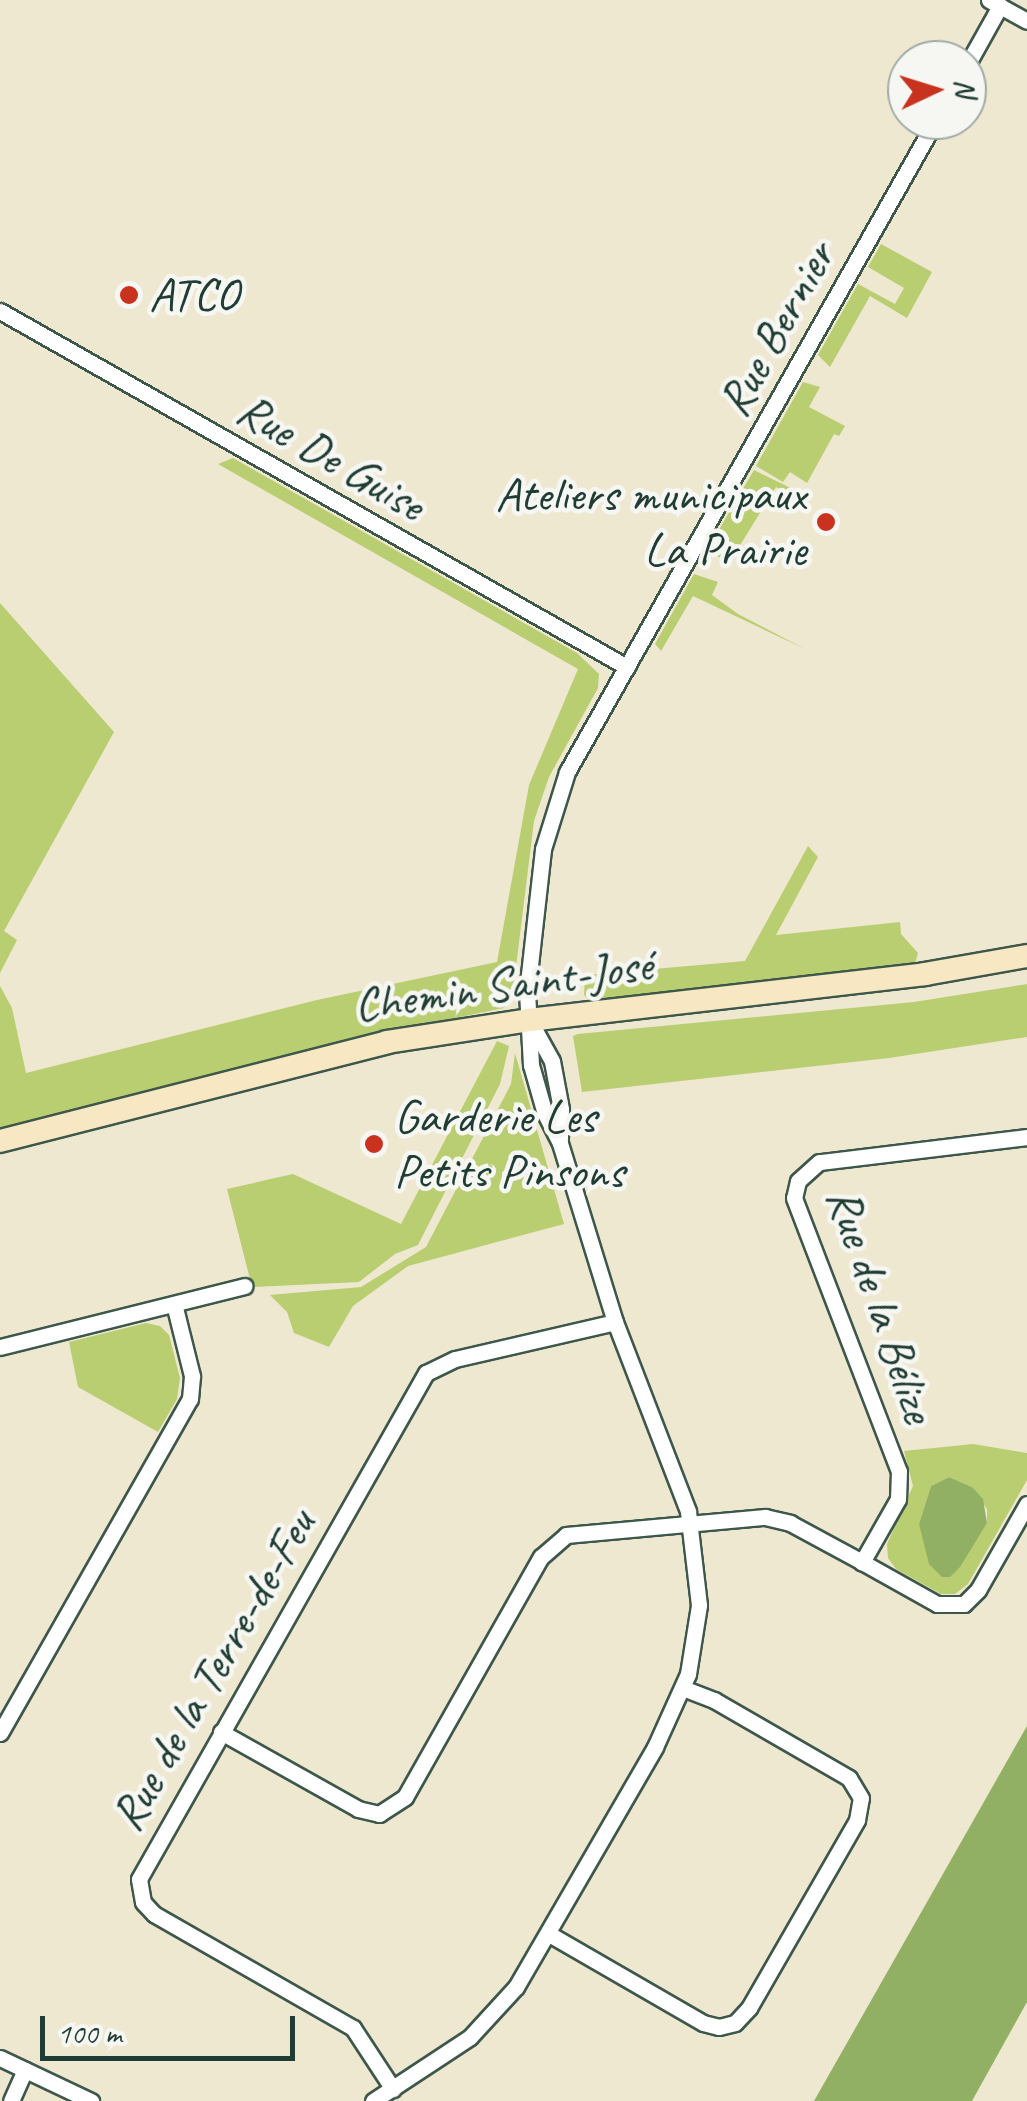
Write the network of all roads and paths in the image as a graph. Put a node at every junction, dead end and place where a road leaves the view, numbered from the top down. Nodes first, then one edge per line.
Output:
1 (995, 3) edge
2 (1027, 22) edge
3 (978, 40) edge
4 (925, 140) edge
5 (0, 311) edge
6 (627, 668) junction
7 (1027, 956) edge
8 (529, 1020) junction
9 (1027, 1138) edge
10 (0, 1141) edge
11 (246, 1286) dead end
12 (174, 1304) junction
13 (615, 1322) junction
14 (0, 1346) edge
15 (1027, 1504) edge
16 (691, 1522) junction
17 (862, 1562) junction
18 (683, 1688) junction
19 (221, 1732) junction
20 (0, 1734) edge
21 (550, 1934) junction
22 (0, 2058) edge
23 (25, 2070) junction
24 (393, 2088) junction
25 (11, 2101) edge
26 (91, 2101) edge
27 (372, 2101) edge

1 - 2 street
1 - 3 street
4 - 6 street, Rue Bernier
5 - 6 street, Rue De Guise
6 - 8 street, Rue Bernier
7 - 8 street, Chemin Saint-José
8 - 10 street, Chemin Saint-José
8 - 13 street, Rue Bernier
9 - 17 street, Rue de la Bélize
11 - 12 street
12 - 14 street
12 - 20 street
13 - 16 street, Rue Bernier
13 - 19 street, Rue de la Terre-de-Feu
15 - 17 street
16 - 17 street
16 - 18 street, Rue Bernier
16 - 19 street
18 - 21 street, Rue Bernier
18 - 21 street
19 - 24 street, Rue de la Terre-de-Feu
21 - 24 street, Rue Bernier
22 - 23 street
23 - 25 street
23 - 26 street
24 - 27 street, Rue Bernier

